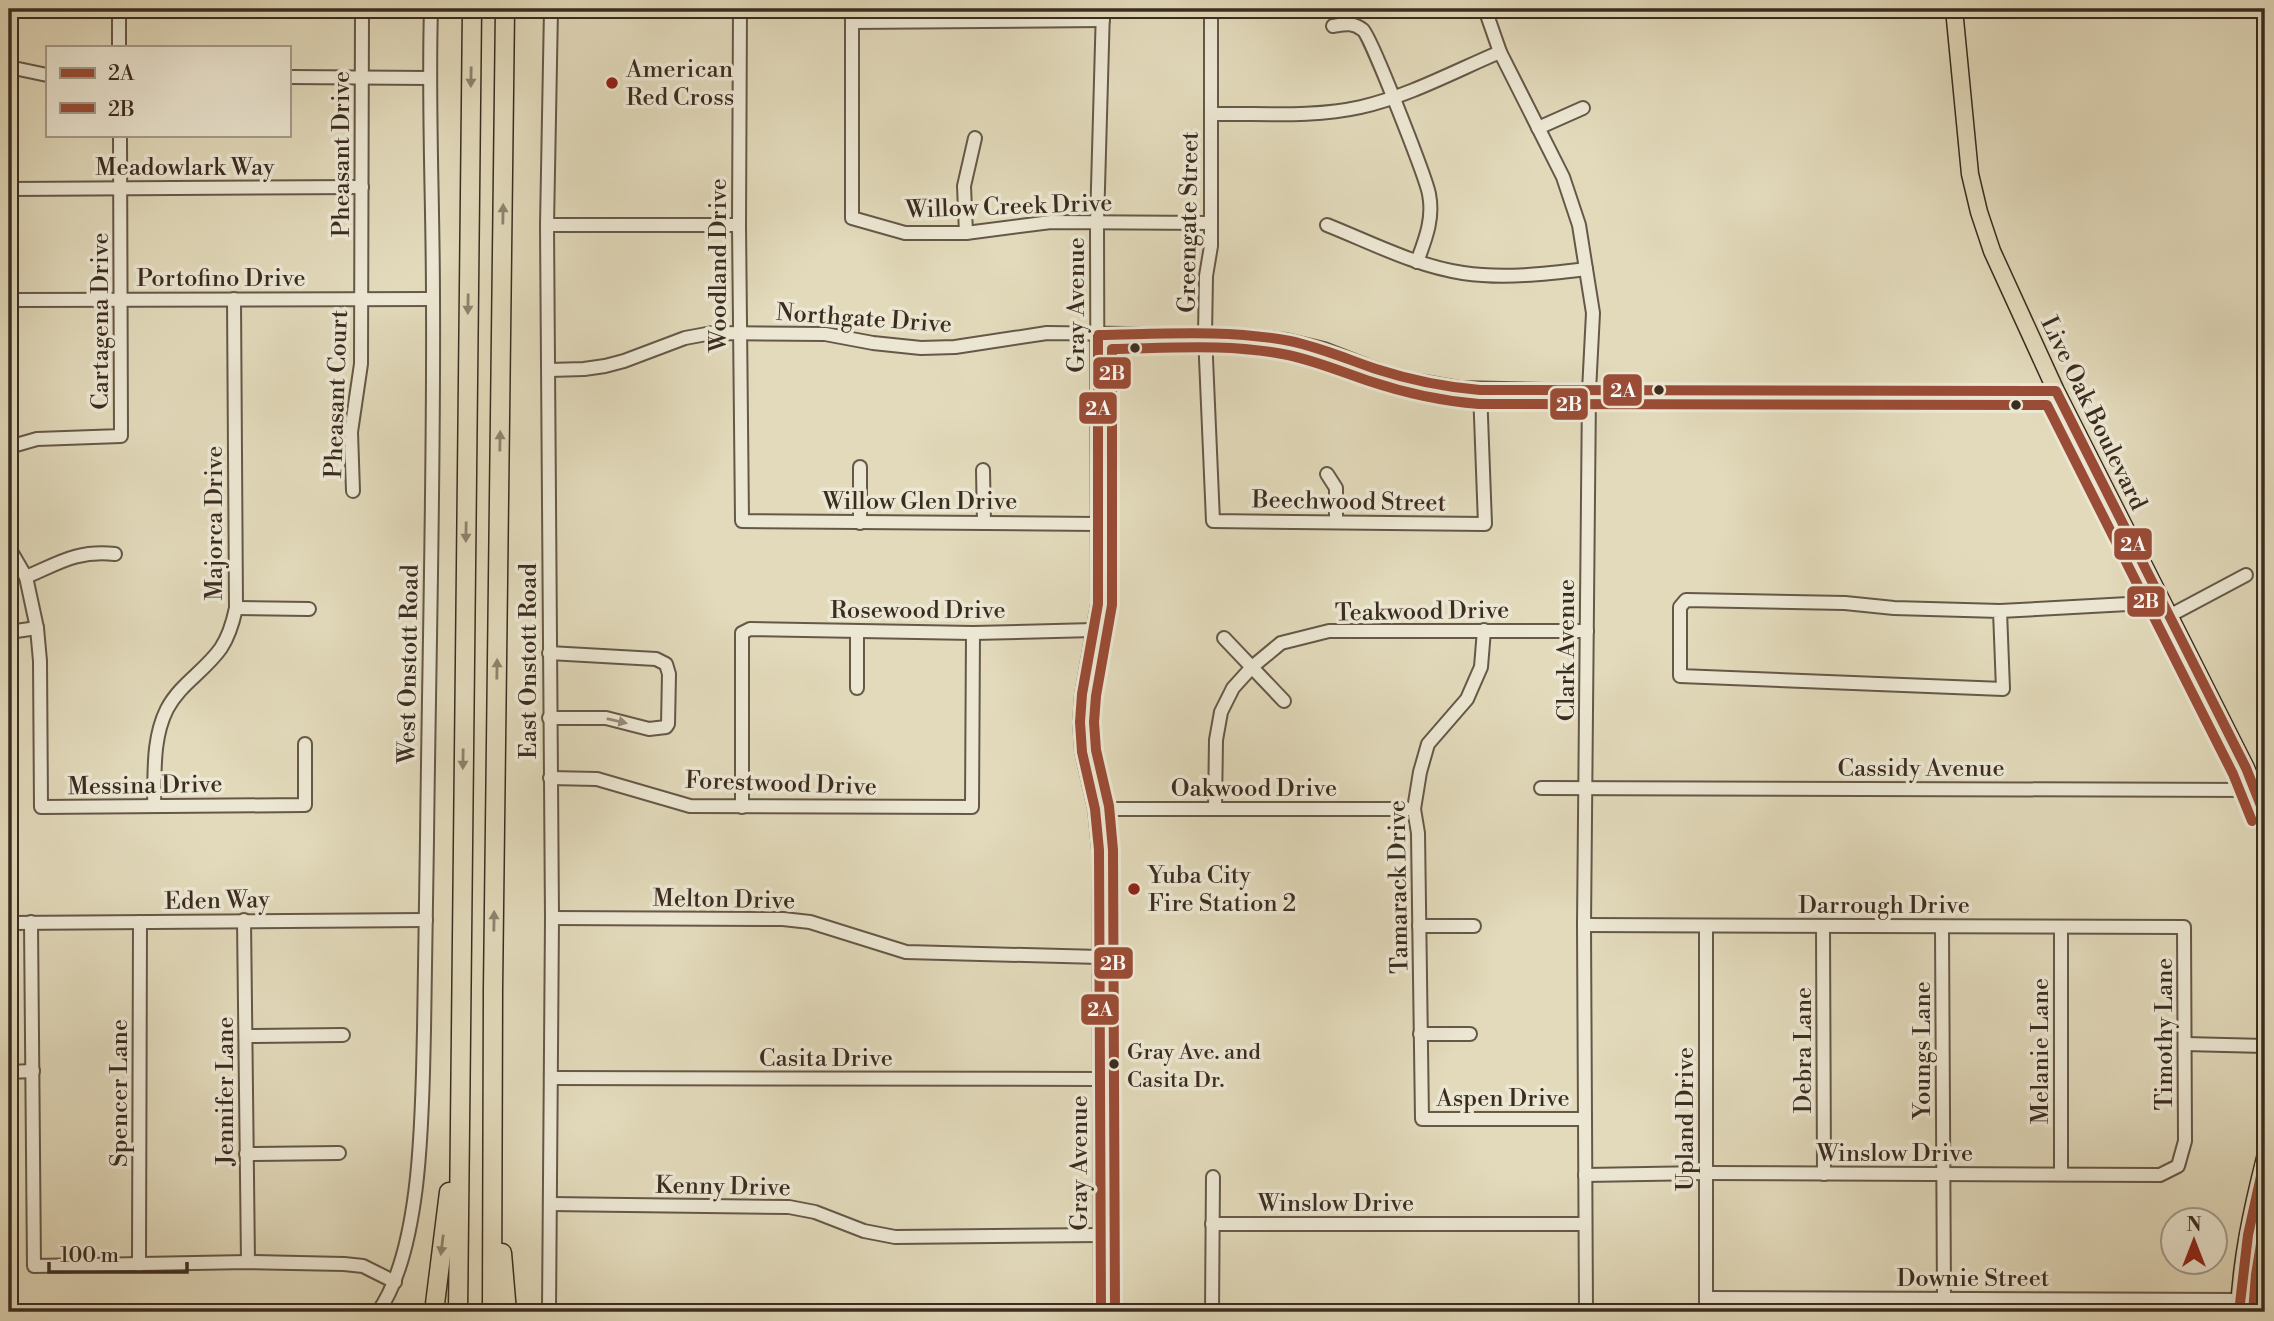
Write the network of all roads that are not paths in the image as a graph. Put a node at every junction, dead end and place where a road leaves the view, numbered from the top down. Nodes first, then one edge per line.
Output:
1 (119, 9) edge
2 (362, 9) edge
3 (431, 9) edge
4 (472, 9) edge
5 (505, 9) edge
6 (551, 9) edge
7 (740, 9) edge
8 (1211, 9) edge
9 (1485, 9) edge
10 (1954, 9) edge
11 (976, 14) edge
12 (1103, 14) edge
13 (852, 15) edge
14 (1333, 26) dead end
15 (119, 46) edge
16 (1500, 51) junction
17 (9, 67) edge
18 (46, 75) edge
19 (363, 76) junction
20 (290, 77) edge
21 (429, 78) junction
22 (1394, 98) junction
23 (1583, 108) dead end
24 (1211, 114) junction
25 (1538, 128) junction
26 (120, 136) edge
27 (975, 138) dead end
28 (362, 187) junction
29 (9, 189) edge
30 (120, 189) junction
31 (1097, 223) junction
32 (1211, 223) junction
33 (547, 225) junction
34 (739, 225) junction
35 (1327, 225) dead end
36 (966, 233) junction
37 (1417, 262) junction
38 (1586, 269) junction
39 (234, 299) junction
40 (360, 299) junction
41 (433, 299) junction
42 (9, 300) edge
43 (122, 300) junction
44 (740, 333) junction
45 (1098, 335) junction
46 (1205, 335) junction
47 (549, 370) junction
48 (1480, 390) junction
49 (1589, 391) junction
50 (2056, 391) junction
51 (9, 447) edge
52 (860, 467) dead end
53 (983, 470) dead end
54 (1327, 474) dead end
55 (353, 491) dead end
56 (742, 521) joint
57 (1213, 521) joint
58 (1336, 522) junction
59 (860, 523) junction
60 (984, 523) junction
61 (1098, 524) junction
62 (9, 548) edge
63 (115, 554) dead end
64 (2246, 575) dead end
65 (26, 577) junction
66 (2158, 595) junction
67 (236, 608) junction
68 (309, 610) dead end
69 (2000, 611) junction
70 (2169, 616) junction
71 (37, 628) junction
72 (1094, 630) junction
73 (857, 631) junction
74 (1484, 631) junction
75 (1587, 631) junction
76 (9, 632) edge
77 (973, 633) junction
78 (1224, 638) dead end
79 (549, 653) junction
80 (1252, 667) junction
81 (858, 688) dead end
82 (1284, 701) dead end
83 (550, 718) junction
84 (305, 744) dead end
85 (550, 778) junction
86 (1541, 788) dead end
87 (1586, 788) junction
88 (2256, 790) junction
89 (154, 806) junction
90 (743, 807) junction
91 (1215, 809) junction
92 (1414, 809) junction
93 (1095, 810) junction
94 (2265, 816) edge
95 (552, 918) junction
96 (244, 920) junction
97 (426, 920) junction
98 (31, 922) junction
99 (140, 922) junction
100 (9, 923) edge
101 (1584, 925) junction
102 (1419, 926) junction
103 (1474, 926) dead end
104 (1706, 926) junction
105 (1823, 926) junction
106 (1942, 927) junction
107 (2061, 927) junction
108 (2184, 927) joint
109 (1100, 957) junction
110 (493, 989) junction
111 (1420, 1034) junction
112 (1469, 1034) dead end
113 (343, 1035) dead end
114 (246, 1036) junction
115 (2185, 1044) junction
116 (2265, 1046) edge
117 (33, 1071) junction
118 (9, 1072) edge
119 (551, 1078) junction
120 (1100, 1079) junction
121 (459, 1105) junction
122 (1422, 1119) joint
123 (1584, 1119) junction
124 (2185, 1141) joint
125 (339, 1153) dead end
126 (246, 1154) junction
127 (2265, 1158) edge
128 (1706, 1173) junction
129 (1824, 1174) junction
130 (1943, 1174) junction
131 (2061, 1174) junction
132 (1585, 1175) junction
133 (1213, 1177) dead end
134 (550, 1204) junction
135 (1212, 1224) junction
136 (1586, 1224) junction
137 (1100, 1235) junction
138 (248, 1262) junction
139 (139, 1265) junction
140 (395, 1282) junction
141 (1706, 1298) junction
142 (1944, 1299) junction
143 (2239, 1306) edge
144 (378, 1312) edge
145 (435, 1312) edge
146 (458, 1312) edge
147 (492, 1312) edge
148 (508, 1312) edge
149 (549, 1312) edge
150 (1101, 1312) edge
151 (1212, 1312) edge
152 (1586, 1312) edge
153 (1706, 1312) edge

1 - 15 street
2 - 19 street, Pheasant Drive
3 - 21 street, West Onstott Road
4 -> 121 highway
110 -> 5 highway
6 - 33 street, East Onstott Road
7 - 34 street, Woodland Drive
8 - 24 street, Greengate Street
9 - 16 street, Clark Avenue
10 - 50 main road, Live Oak Boulevard
11 - 12 street
11 - 13 street
12 - 31 street, Gray Avenue
13 - 36 street, Willow Creek Drive
14 - 22 street
16 - 22 street
16 - 25 street, Clark Avenue
17 - 18 street
19 - 20 street
19 - 21 street
19 - 28 street, Pheasant Drive
21 - 41 street, West Onstott Road
22 - 24 street
22 - 37 street
23 - 25 street
24 - 32 street, Greengate Street
25 - 38 street, Clark Avenue
26 - 30 street, Cartagena Drive
27 - 36 street
28 - 30 street, Meadowlark Way
28 - 40 street, Pheasant Drive
29 - 30 street, Meadowlark Way
30 - 43 street, Cartagena Drive
31 - 32 street, Willow Creek Drive
31 - 36 street, Willow Creek Drive
31 - 45 street, Gray Avenue
32 - 46 street, Greengate Street
33 - 34 street
33 - 47 street, East Onstott Road
34 - 44 street, Woodland Drive
35 - 37 street
37 - 38 street
38 - 49 street, Clark Avenue
39 - 40 street, Portofino Drive
39 - 43 street, Portofino Drive
39 - 67 street, Majorca Drive
40 - 41 street, Portofino Drive
40 - 55 street, Pheasant Court
41 - 97 street, West Onstott Road
42 - 43 street, Portofino Drive
43 - 51 street, Cartagena Drive
44 - 45 street, Northgate Drive
44 - 47 street, Northgate Drive
44 - 56 street, Woodland Drive
45 - 46 street, Northgate Drive
45 - 61 street, Gray Avenue
46 - 48 street, Northgate Drive
46 - 57 street, Greengate Street
47 - 79 street, East Onstott Road
48 - 49 street, Northgate Drive
48 - 58 street, Beechwood Street
49 - 50 street, Northgate Drive
49 - 75 street, Clark Avenue
50 - 66 main road, Live Oak Boulevard
52 - 59 street
53 - 60 street
54 - 58 street
56 - 59 street, Willow Glen Drive
57 - 58 street, Beechwood Street
59 - 60 street, Willow Glen Drive
60 - 61 street, Willow Glen Drive
61 - 72 street, Gray Avenue
62 - 65 street, Messina Drive
63 - 65 street
64 - 70 street
65 - 71 street, Messina Drive
66 - 69 street
66 - 70 main road, Live Oak Boulevard
67 - 68 street
67 - 89 street, Majorca Drive
69 - 69 street
70 - 88 main road, Live Oak Boulevard
71 - 76 street
71 - 89 street, Messina Drive
72 - 77 street, Rosewood Drive
72 - 93 street, Gray Avenue
73 - 77 street, Rosewood Drive
73 - 81 street
73 - 90 street, Rosewood Drive
74 - 75 street, Teakwood Drive
74 - 80 street, Teakwood Drive
74 - 92 street, Tamarack Drive
75 - 87 street, Clark Avenue
77 - 90 street, Forestwood Drive
78 - 80 street
79 - 83 street, East Onstott Road
83 -> 79 street
80 - 82 street
80 - 91 street, Teakwood Drive
83 - 85 street, East Onstott Road
84 - 89 street, Messina Drive
85 - 90 street, Forestwood Drive
85 - 95 street, East Onstott Road
86 - 87 street, Cassidy Avenue
87 - 88 street, Cassidy Avenue
87 - 101 street, Clark Avenue
88 - 94 main road, Live Oak Boulevard
91 - 92 street, Oakwood Drive
91 - 93 street, Oakwood Drive
92 - 102 street, Tamarack Drive
93 - 109 street, Gray Avenue
95 - 109 street, Melton Drive
95 - 119 street, East Onstott Road
96 - 97 street, Eden Way
96 - 99 street, Eden Way
96 - 114 street, Jennifer Lane
97 - 140 street, West Onstott Road
98 - 99 street, Eden Way
98 - 100 street, Eden Way
98 - 117 street
99 - 139 street, Spencer Lane
101 - 104 street, Darrough Drive
101 - 123 street, Clark Avenue
102 - 103 street
102 - 111 street, Tamarack Drive
104 - 105 street, Darrough Drive
104 - 128 street, Upland Drive
105 - 106 street, Darrough Drive
105 - 129 street, Debra Lane
106 - 107 street, Darrough Drive
106 - 130 street, Youngs Lane
107 - 108 street, Darrough Drive
107 - 131 street, Melanie Lane
108 - 115 street, Timothy Lane
109 - 120 street, Gray Avenue
110 - 147 highway
110 - 148 highway
111 - 112 street
111 - 122 street, Tamarack Drive
113 - 114 street
114 - 126 street, Jennifer Lane
115 - 116 street
115 - 124 street, Timothy Lane
117 - 118 street
117 - 139 street
119 - 120 street, Casita Drive
119 - 134 street, East Onstott Road
120 - 137 street, Gray Avenue
121 -> 145 highway
121 - 146 highway
122 - 123 street, Aspen Drive
123 - 132 street, Clark Avenue
124 - 131 street, Winslow Drive
125 - 126 street
126 - 138 street, Jennifer Lane
127 - 143 main road
128 - 129 street, Winslow Drive
128 - 132 street, Winslow Drive
128 - 141 street, Upland Drive
129 - 130 street, Winslow Drive
130 - 131 street, Winslow Drive
130 - 142 street, Youngs Lane
132 - 136 street, Clark Avenue
133 - 135 street
134 - 137 street, Kenny Drive
134 - 149 street, East Onstott Road
135 - 136 street, Winslow Drive
135 - 151 street
136 - 152 street, Clark Avenue
137 - 150 street, Gray Avenue
138 - 139 street
138 - 140 street
140 - 144 street, West Onstott Road
141 - 142 street, Downie Street
141 - 153 street, Upland Drive
142 - 143 street, Downie Street

